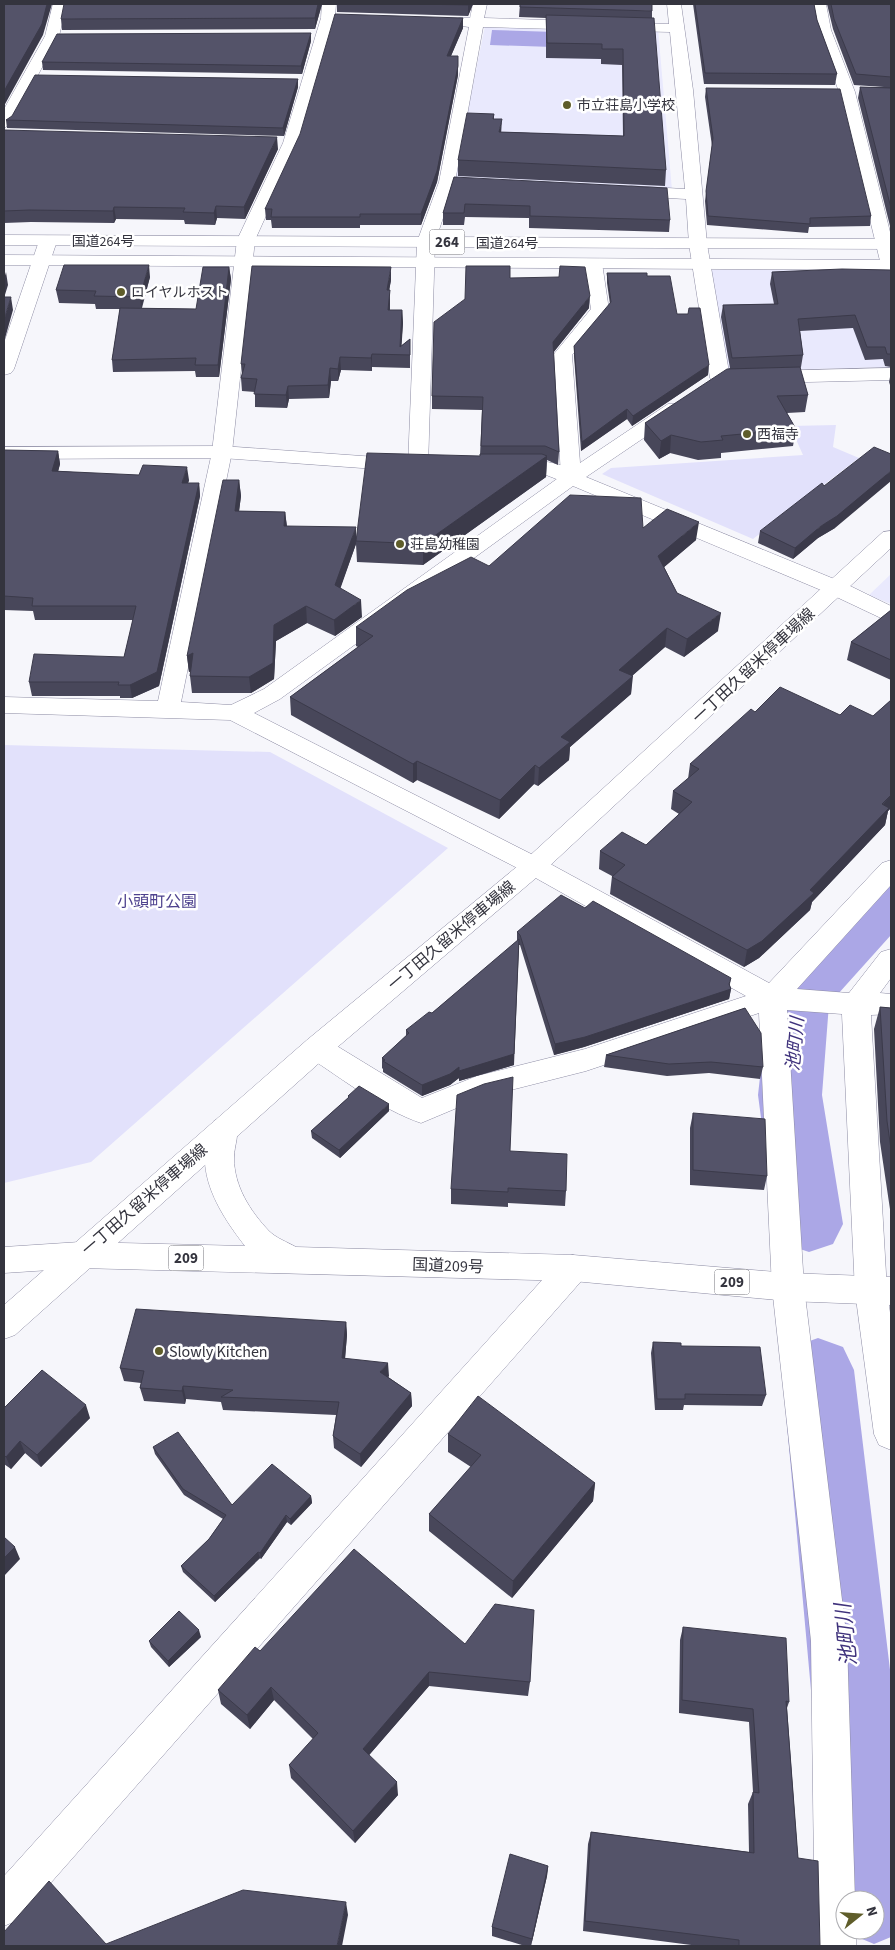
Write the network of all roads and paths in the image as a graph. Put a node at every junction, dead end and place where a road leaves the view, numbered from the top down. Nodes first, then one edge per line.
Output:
1 (60, 4) edge
2 (480, 4) edge
3 (674, 4) edge
4 (819, 4) edge
5 (331, 13) edge
6 (447, 21) edge
7 (477, 22) junction
8 (678, 28) junction
9 (303, 35) edge
10 (323, 35) junction
11 (52, 36) junction
12 (71, 36) edge
13 (29, 76) junction
14 (48, 76) edge
15 (289, 80) edge
16 (309, 81) junction
17 (685, 90) junction
18 (704, 90) edge
19 (828, 92) edge
20 (847, 92) junction
21 (865, 92) edge
22 (7, 131) edge
23 (271, 142) edge
24 (291, 143) junction
25 (447, 182) junction
26 (467, 183) edge
27 (615, 190) edge
28 (694, 194) junction
29 (4, 240) edge
30 (246, 240) junction
31 (48, 241) junction
32 (426, 242) junction
33 (698, 244) junction
34 (888, 244) edge
35 (4, 260) edge
36 (42, 260) junction
37 (243, 261) junction
38 (425, 262) junction
39 (593, 263) junction
40 (702, 264) junction
41 (891, 265) edge
42 (4, 369) edge
43 (891, 374) edge
44 (735, 378) junction
45 (4, 452) edge
46 (222, 452) junction
47 (495, 466) edge
48 (571, 478) junction
49 (891, 537) edge
50 (836, 588) junction
51 (891, 614) edge
52 (4, 705) edge
53 (168, 709) junction
54 (235, 713) junction
55 (534, 866) junction
56 (891, 869) edge
57 (891, 959) edge
58 (772, 998) junction
59 (856, 1004) junction
60 (891, 1004) edge
61 (317, 1048) junction
62 (224, 1129) junction
63 (80, 1256) junction
64 (4, 1260) edge
65 (292, 1261) junction
66 (573, 1268) junction
67 (788, 1287) junction
68 (881, 1291) edge
69 (4, 1324) edge
70 (891, 1434) edge
71 (4, 1906) edge
72 (836, 1946) edge

1 - 11 main road
2 - 7 main road
3 - 8 main road
4 - 20 main road
5 - 10 main road
6 - 7 main road
7 - 8 main road
7 - 25 main road
8 - 17 main road
9 - 10 main road
10 - 16 main road
11 - 12 main road
11 - 13 main road
13 - 14 main road
13 - 22 main road
15 - 16 main road
16 - 24 main road
17 - 18 main road
17 - 28 main road
19 - 20 main road
20 - 21 main road
20 - 34 main road
23 - 24 main road
24 - 30 main road
25 - 26 main road
25 - 32 main road
27 - 28 main road
28 - 33 main road
29 - 31 main road, 国道264号 / 264
30 - 31 main road, 国道264号 / 264
30 - 32 main road, 国道264号 / 264
30 - 37 main road
31 - 36 main road
32 - 33 main road, 国道264号 / 264
32 - 38 main road
33 - 34 main road, 国道264号 / 264
33 - 40 main road
34 - 41 main road
35 - 36 main road, 国道264号 / 264
36 - 37 main road, 国道264号 / 264
36 - 42 main road
37 - 38 main road, 国道264号 / 264
37 - 46 main road
38 - 39 main road, 国道264号 / 264
38 - 46 main road
39 - 40 main road, 国道264号 / 264
39 - 48 main road
40 - 41 main road, 国道264号 / 264
40 - 44 main road
43 - 44 main road
44 - 48 main road
45 - 46 main road
46 - 53 main road
47 - 48 main road
48 - 50 main road
48 - 54 main road
49 - 50 main road, 一丁田久留米停車場線
50 - 51 main road
50 - 55 main road, 一丁田久留米停車場線
52 - 53 main road
53 - 54 main road
54 - 55 main road
55 - 58 main road
55 - 61 main road, 一丁田久留米停車場線
56 - 58 main road
57 - 59 main road
58 - 59 main road
58 - 61 main road
58 - 67 main road
59 - 60 main road
59 - 68 main road
61 - 62 main road, 一丁田久留米停車場線
62 - 63 main road, 一丁田久留米停車場線
62 - 65 main road
63 - 64 main road, 国道209号 / 209
63 - 65 main road, 国道209号 / 209
63 - 69 main road, 一丁田久留米停車場線
65 - 66 main road, 国道209号 / 209
66 - 67 main road, 国道209号 / 209
66 - 71 main road
67 - 68 main road, 国道209号 / 209
67 - 72 main road
68 - 70 main road

